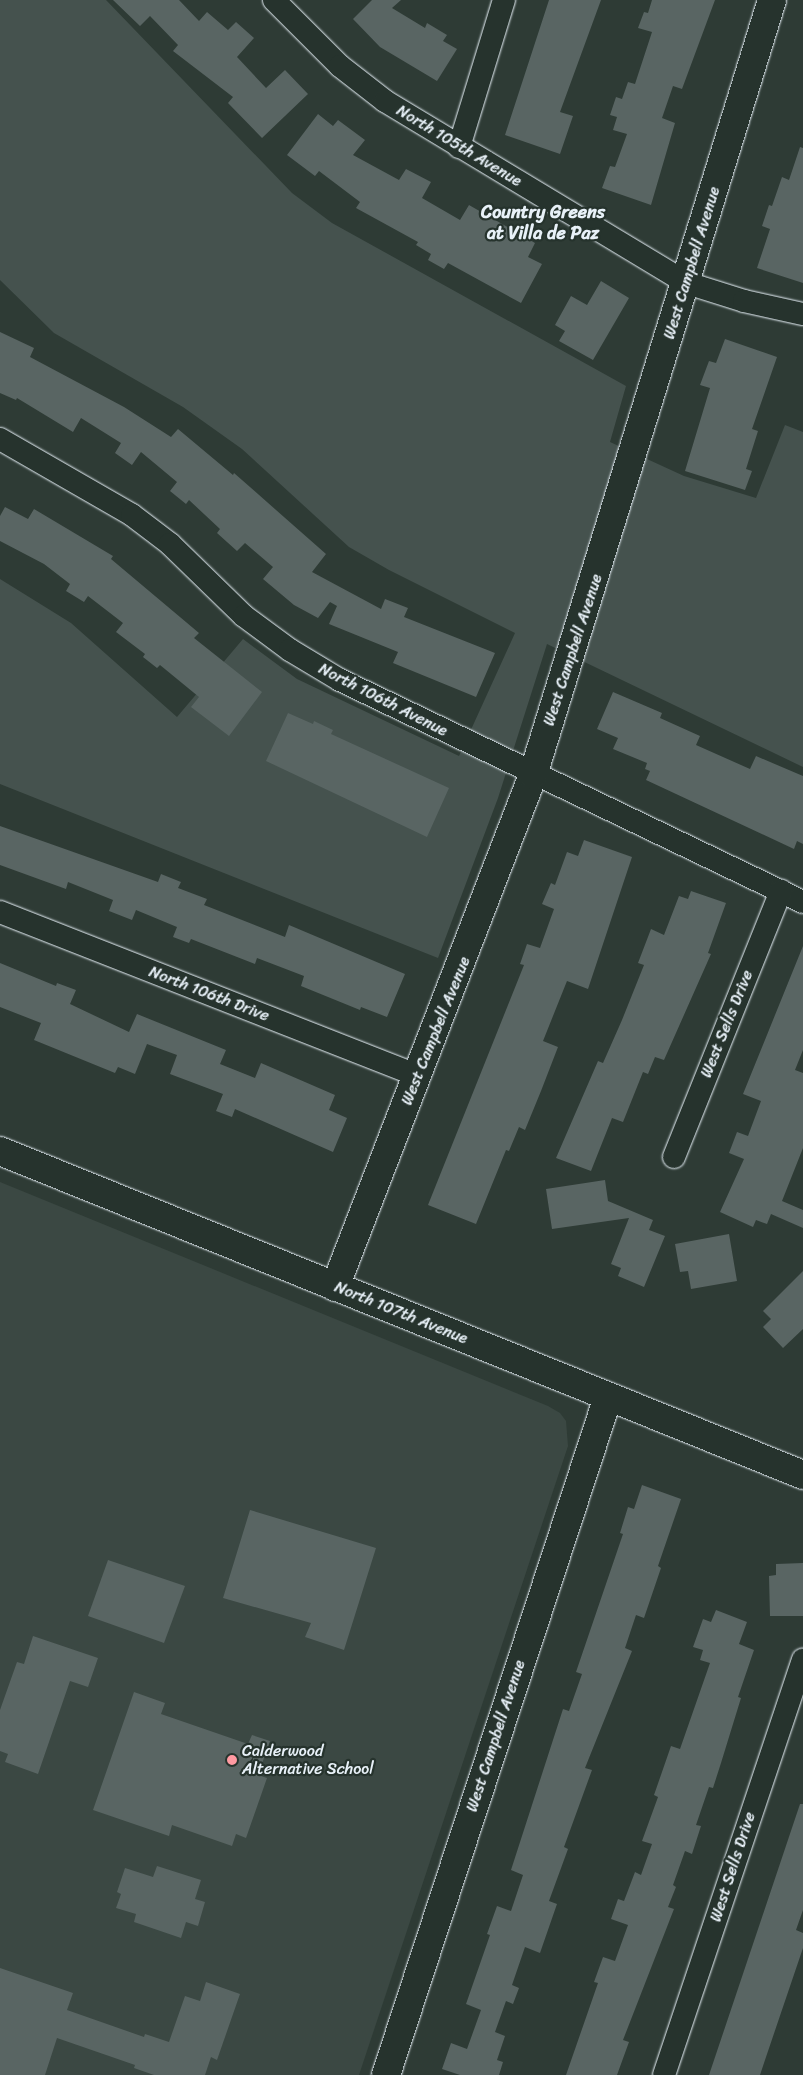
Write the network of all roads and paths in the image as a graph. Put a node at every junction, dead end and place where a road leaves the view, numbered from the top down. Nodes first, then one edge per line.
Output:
1 (274, 0) edge
2 (504, 0) edge
3 (772, 0) edge
4 (459, 148) junction
5 (686, 283) junction
6 (803, 314) edge
7 (0, 439) edge
8 (533, 775) junction
9 (781, 892) junction
10 (803, 902) edge
11 (0, 912) edge
12 (418, 1076) junction
13 (0, 1150) edge
14 (674, 1156) dead end
15 (335, 1287) junction
16 (608, 1397) junction
17 (803, 1475) edge
18 (802, 1659) edge
19 (386, 2075) edge
20 (664, 2075) edge

1 - 4 street, North 105th Avenue
2 - 4 street
3 - 5 street, West Campbell Avenue
4 - 5 street, North 105th Avenue
5 - 6 street, North 105th Avenue
5 - 8 street, West Campbell Avenue
7 - 8 street, North 106th Avenue
8 - 9 street, North 106th Avenue
8 - 12 street, West Campbell Avenue
9 - 10 street, North 106th Avenue
9 - 14 street, West Sells Drive
11 - 12 street, North 106th Drive
12 - 15 street, West Campbell Avenue
13 - 15 street, North 107th Avenue
15 - 16 street, North 107th Avenue
16 - 17 street, North 107th Avenue
16 - 19 street, West Campbell Avenue
18 - 20 street, West Sells Drive

